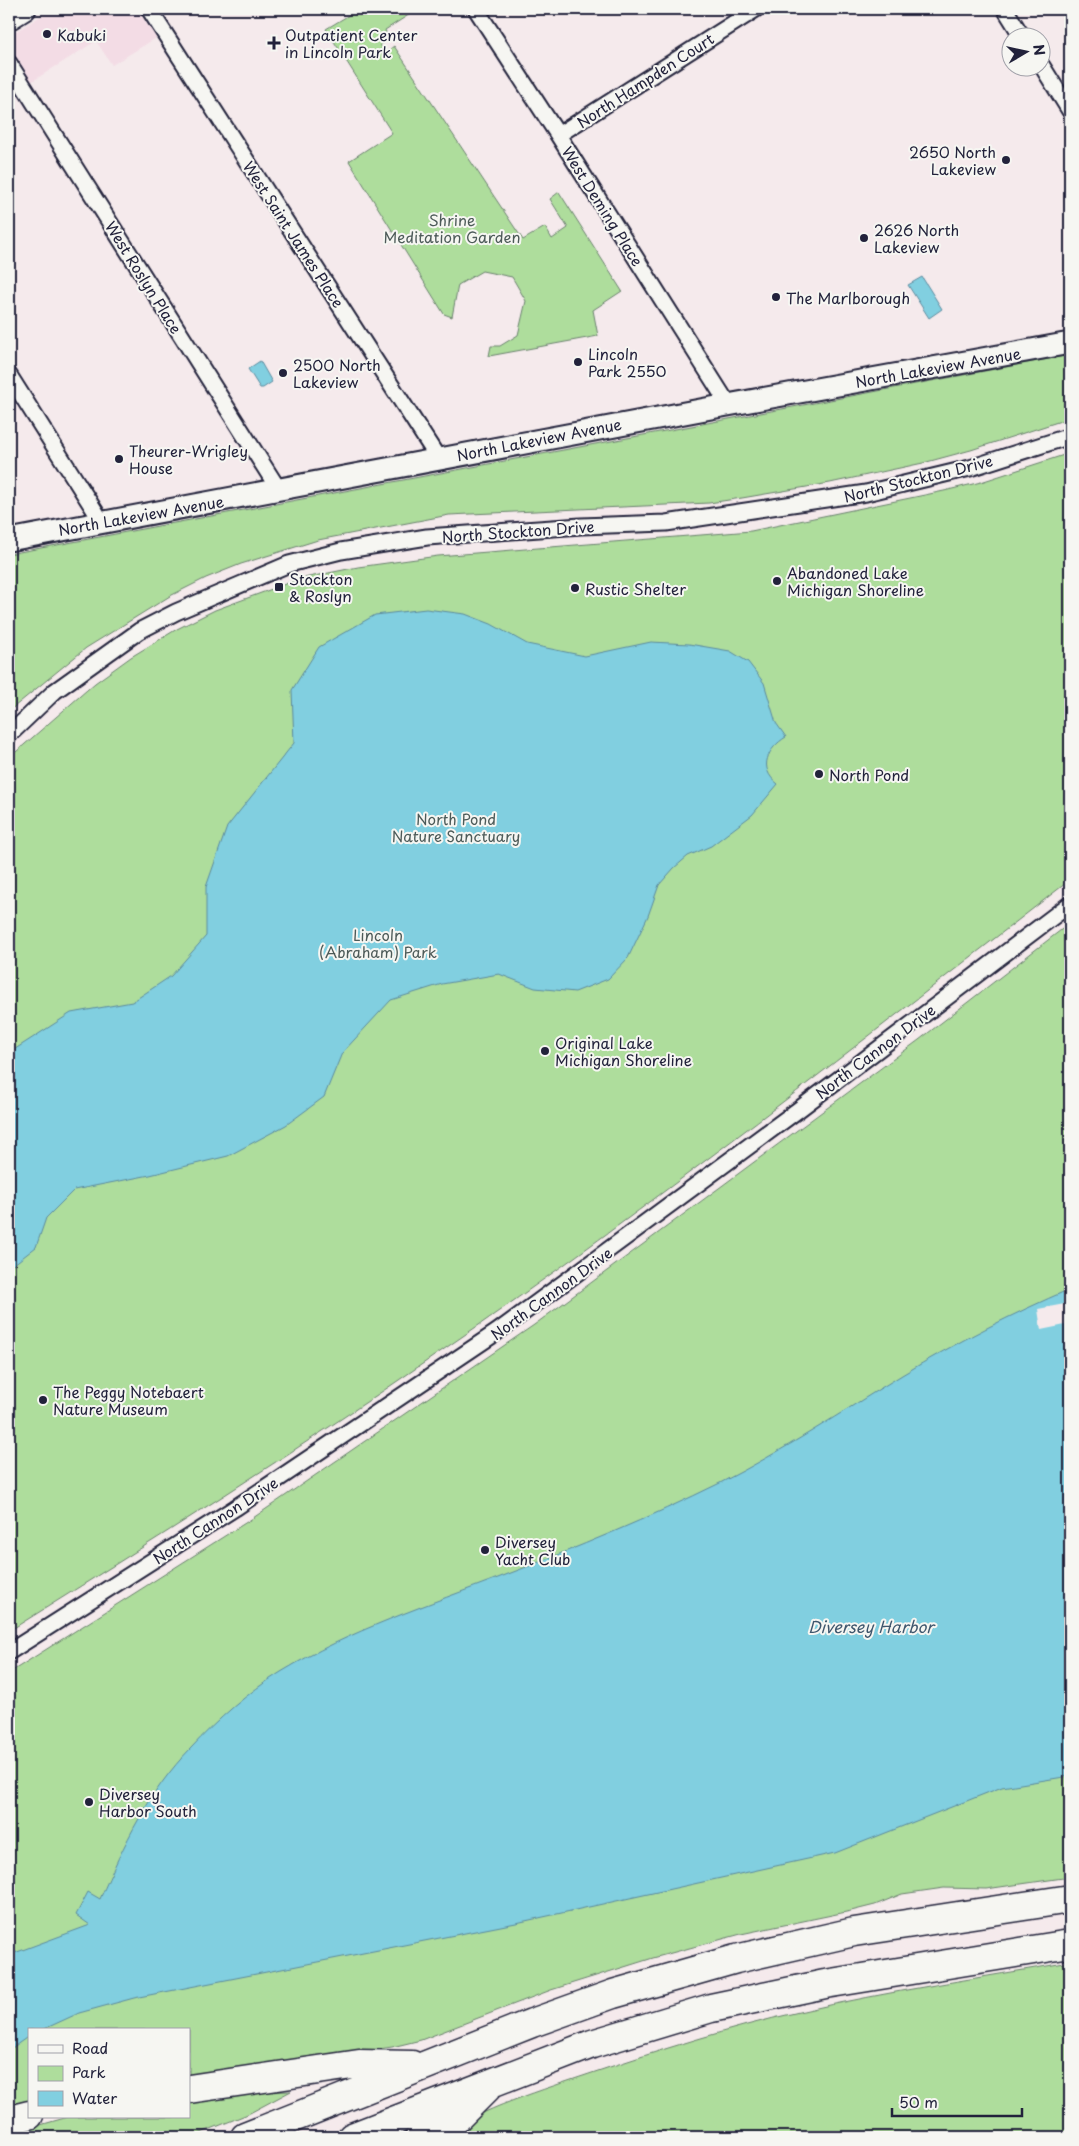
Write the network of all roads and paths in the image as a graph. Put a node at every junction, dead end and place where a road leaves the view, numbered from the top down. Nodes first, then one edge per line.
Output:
1 (25, 9) edge
2 (149, 9) edge
3 (476, 9) edge
4 (756, 9) edge
5 (1005, 9) edge
6 (9, 19) edge
7 (1017, 28) edge
8 (9, 63) edge
9 (1049, 78) edge
10 (1070, 111) edge
11 (558, 135) junction
12 (1070, 343) edge
13 (9, 375) edge
14 (728, 404) junction
15 (1070, 436) edge
16 (438, 458) junction
17 (279, 490) junction
18 (102, 522) junction
19 (9, 540) edge
20 (9, 734) edge
21 (1070, 904) edge
22 (9, 1652) edge
23 (1070, 1899) edge
24 (1070, 1944) edge
25 (423, 2065) junction
26 (493, 2081) junction
27 (190, 2089) edge
28 (28, 2115) edge
29 (9, 2120) edge
30 (246, 2137) edge
31 (352, 2137) edge
32 (420, 2137) edge

1 - 6 main road
2 - 16 street, West Saint James Place
3 - 11 street, West Deming Place
4 - 11 street, North Hampden Court
5 - 7 street
8 - 17 street, West Roslyn Place
9 - 10 street
11 - 14 street, West Deming Place
12 - 14 main road, North Lakeview Avenue
13 - 18 street
14 - 16 main road, North Lakeview Avenue
15 - 20 street, North Stockton Drive
16 - 17 main road, North Lakeview Avenue
17 - 18 main road, North Lakeview Avenue
18 - 19 main road, North Lakeview Avenue
21 - 22 street, North Cannon Drive
23 - 25 highway
24 - 26 highway
25 - 27 highway
25 - 30 highway
26 - 31 highway
26 - 32 highway
28 - 29 highway

